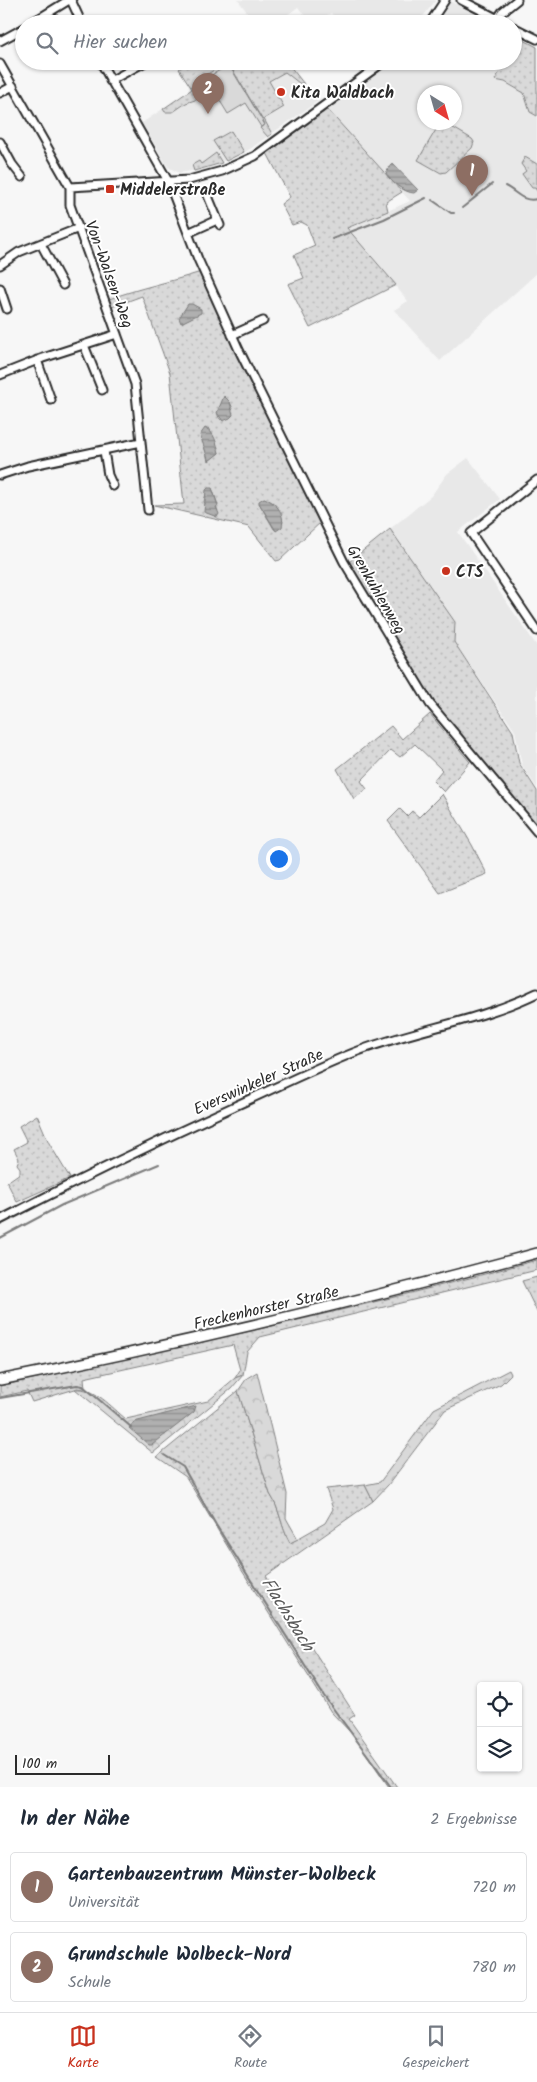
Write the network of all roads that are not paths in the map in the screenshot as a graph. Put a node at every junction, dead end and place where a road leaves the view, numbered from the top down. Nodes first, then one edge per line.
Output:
1 (70, 0) edge
2 (445, 0) edge
3 (462, 0) edge
4 (517, 0) edge
5 (45, 15) edge
6 (78, 15) edge
7 (435, 15) edge
8 (492, 15) edge
9 (500, 15) edge
10 (522, 32) edge
11 (15, 33) edge
12 (537, 40) edge
13 (0, 41) edge
14 (0, 64) edge
15 (104, 70) edge
16 (131, 70) edge
17 (373, 70) edge
18 (110, 81) junction
19 (13, 86) junction
20 (0, 93) edge
21 (0, 142) edge
22 (22, 177) dead end
23 (168, 181) junction
24 (70, 187) junction
25 (208, 196) dead end
26 (79, 228) junction
27 (188, 233) junction
28 (41, 244) junction
29 (0, 265) edge
30 (63, 285) dead end
31 (0, 288) edge
32 (7, 308) dead end
33 (264, 321) dead end
34 (117, 334) junction
35 (232, 335) junction
36 (84, 345) junction
37 (37, 360) junction
38 (0, 375) edge
39 (102, 390) dead end
40 (51, 400) dead end
41 (141, 442) junction
42 (104, 451) junction
43 (0, 475) edge
44 (537, 480) edge
45 (113, 486) dead end
46 (148, 510) dead end
47 (537, 631) edge
48 (537, 832) edge
49 (537, 993) edge
50 (0, 1220) edge
51 (537, 1254) edge
52 (0, 1380) edge

1 - 5 street
1 - 6 street
2 - 7 street
3 - 8 street
4 - 9 street
10 - 12 street
11 - 13 street
14 - 19 street, Von-Walsen-Weg
15 - 18 street, Grenkuhlenweg
16 - 18 street
17 - 23 street
18 - 23 street, Grenkuhlenweg
19 - 20 street
19 - 24 street, Von-Walsen-Weg
21 - 22 street
23 - 24 street
23 - 27 street, Grenkuhlenweg
24 - 26 street, Von-Walsen-Weg
25 - 27 street
26 - 28 street
26 - 34 street, Von-Walsen-Weg
27 - 35 street, Grenkuhlenweg
28 - 29 street
28 - 30 street
31 - 32 street
33 - 35 street
34 - 36 street
34 - 41 street, Von-Walsen-Weg
35 - 48 street, Grenkuhlenweg
36 - 37 street
36 - 39 street
37 - 38 street
37 - 40 street
41 - 42 street
41 - 46 street, Von-Walsen-Weg
42 - 43 street
42 - 45 street
44 - 47 street
49 - 50 street, Everswinkeler Straße
51 - 52 main road, Freckenhorster Straße

